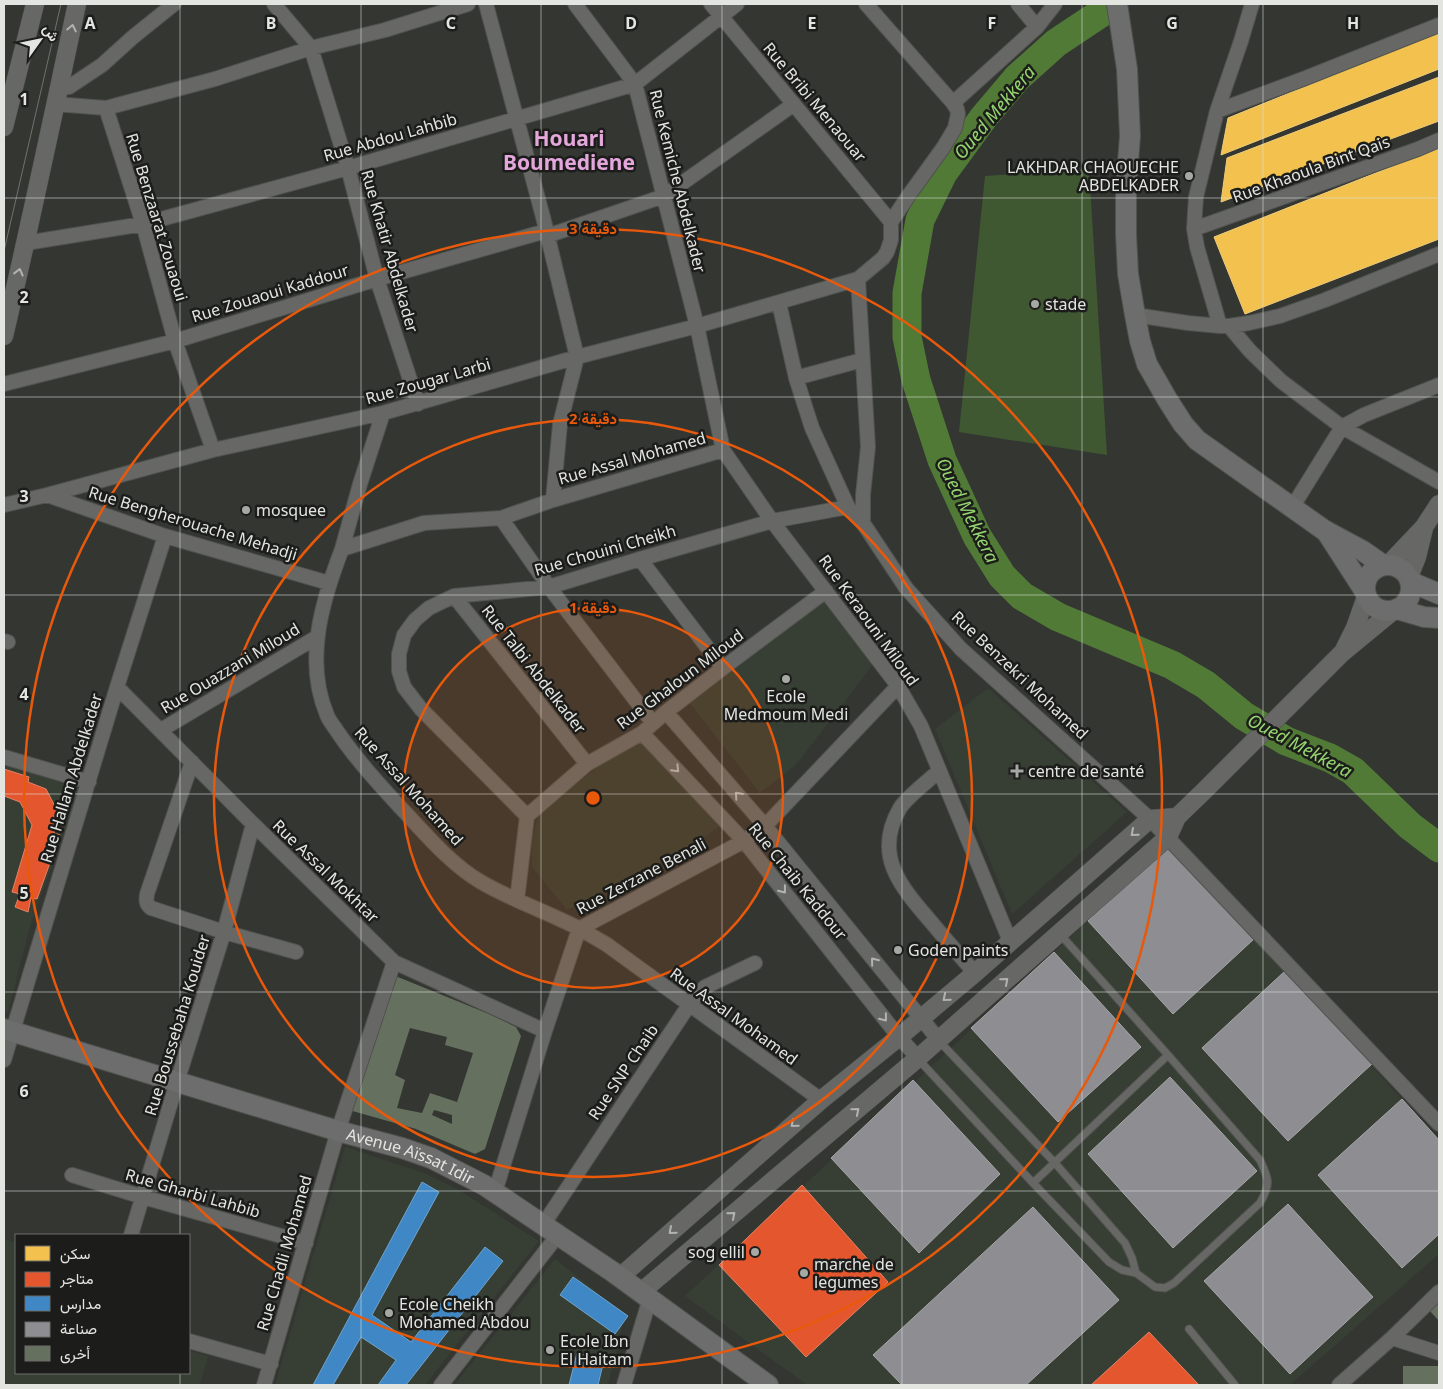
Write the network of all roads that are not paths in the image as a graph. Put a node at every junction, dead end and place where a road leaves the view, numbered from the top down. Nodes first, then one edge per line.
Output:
1 (35, 4) edge
2 (77, 4) edge
3 (174, 4) edge
4 (274, 4) edge
5 (468, 4) edge
6 (486, 4) edge
7 (575, 4) edge
8 (711, 4) edge
9 (737, 4) edge
10 (866, 4) edge
11 (1018, 4) edge
12 (1055, 4) edge
13 (1118, 4) edge
14 (1252, 4) edge
15 (721, 16) junction
16 (1439, 26) edge
17 (1037, 27) junction
18 (311, 48) junction
19 (10, 77) edge
20 (635, 84) junction
21 (57, 96) junction
22 (953, 103) junction
23 (794, 104) junction
24 (106, 108) junction
25 (1217, 110) junction
26 (517, 118) junction
27 (4, 126) edge
28 (1439, 140) edge
29 (348, 168) junction
30 (664, 196) junction
31 (891, 222) junction
32 (143, 224) junction
33 (1194, 229) junction
34 (546, 234) junction
35 (26, 244) junction
36 (1439, 254) edge
37 (376, 279) junction
38 (858, 279) junction
39 (779, 303) junction
40 (1135, 315) junction
41 (697, 326) junction
42 (1225, 326) junction
43 (4, 336) edge
44 (175, 341) junction
45 (577, 357) junction
46 (862, 360) junction
47 (796, 378) junction
48 (4, 384) edge
49 (1439, 385) edge
50 (418, 404) junction
51 (383, 413) junction
52 (1342, 427) junction
53 (213, 450) junction
54 (723, 450) junction
55 (1439, 482) edge
56 (47, 495) junction
57 (553, 500) junction
58 (1439, 504) edge
59 (4, 505) edge
60 (1293, 506) junction
61 (848, 507) junction
62 (501, 518) junction
63 (772, 521) junction
64 (863, 523) junction
65 (1424, 527) junction
66 (1324, 530) junction
67 (165, 536) junction
68 (342, 549) junction
69 (640, 559) junction
70 (1385, 565) junction
71 (1410, 579) junction
72 (329, 583) junction
73 (549, 587) junction
74 (826, 591) junction
75 (1365, 594) junction
76 (1439, 594) edge
77 (454, 596) junction
78 (1395, 610) junction
79 (1439, 618) edge
80 (317, 637) junction
81 (1339, 657) junction
82 (723, 668) junction
83 (898, 686) junction
84 (117, 687) junction
85 (666, 712) junction
86 (653, 723) junction
87 (161, 730) junction
88 (642, 733) junction
89 (4, 757) edge
90 (192, 762) junction
91 (587, 764) junction
92 (939, 771) junction
93 (89, 782) junction
94 (527, 816) junction
95 (1177, 817) junction
96 (1150, 818) junction
97 (253, 824) junction
98 (765, 826) junction
99 (1168, 837) junction
100 (744, 841) junction
101 (517, 900) junction
102 (579, 929) junction
103 (224, 932) junction
104 (1059, 933) junction
105 (1010, 941) junction
106 (296, 952) dead end
107 (394, 962) junction
108 (755, 962) dead end
109 (975, 973) junction
110 (689, 1005) junction
111 (920, 1019) junction
112 (8, 1030) edge
113 (545, 1031) junction
114 (899, 1037) junction
115 (938, 1039) junction
116 (1168, 1054) junction
117 (918, 1058) junction
118 (4, 1060) edge
119 (177, 1082) junction
120 (821, 1100) junction
121 (1439, 1124) edge
122 (338, 1131) junction
123 (1055, 1163) junction
124 (72, 1175) dead end
125 (1033, 1183) junction
126 (494, 1192) junction
127 (143, 1198) junction
128 (551, 1230) junction
129 (131, 1234) edge
130 (306, 1243) junction
131 (1136, 1273) junction
132 (620, 1277) junction
133 (1439, 1292) edge
134 (645, 1295) junction
135 (1189, 1329) dead end
136 (1392, 1338) junction
137 (190, 1341) edge
138 (1439, 1353) edge
139 (270, 1364) junction
140 (1344, 1384) edge
141 (264, 1385) edge
142 (441, 1385) edge
143 (624, 1385) edge
144 (768, 1385) edge
145 (1235, 1385) edge

1 - 19 street
21 -> 2 street
3 - 21 street
4 - 18 street, Rue Khatir Abdelkader
5 - 18 street
6 - 26 street
7 - 20 street, Rue Kemiche Abdelkader
8 - 15 street, Rue Bribi Menaouar
9 - 15 street, Rue Abdou Lahbib
10 - 22 street
11 - 17 street
12 - 17 street
13 - 40 main road
14 - 25 street
15 - 20 street, Rue Abdou Lahbib
15 - 23 street, Rue Bribi Menaouar
16 - 25 street
17 - 22 street
18 - 24 street
18 - 29 street, Rue Khatir Abdelkader
19 - 27 street
20 - 26 street, Rue Abdou Lahbib
20 - 30 street, Rue Kemiche Abdelkader
21 - 24 street
21 - 35 street
22 - 31 street
23 - 30 street, Rue Zouaoui Kaddour
23 - 31 street, Rue Bribi Menaouar
24 - 32 street, Rue Benzaarat Zouaoui
25 - 33 street
26 - 29 street, Rue Abdou Lahbib
26 - 34 street
28 - 33 street, Rue Khaoula Bint Qais
29 - 32 street, Rue Abdou Lahbib
29 - 37 street, Rue Khatir Abdelkader
30 - 34 street, Rue Zouaoui Kaddour
30 - 41 street, Rue Kemiche Abdelkader
31 - 38 street
32 - 35 street, Rue Abdou Lahbib
32 - 44 street, Rue Benzaarat Zouaoui
33 - 42 street
34 - 37 street, Rue Zouaoui Kaddour
34 - 45 street
43 -> 35 street
36 - 42 street
37 - 44 street, Rue Zouaoui Kaddour
37 - 50 street, Rue Khatir Abdelkader
38 - 39 street, Rue Zougar Larbi
38 - 46 street
39 - 41 street, Rue Zougar Larbi
39 - 47 street, Rue Benzekri Mohamed
40 - 42 street
40 - 60 main road
41 - 45 street, Rue Zougar Larbi
41 - 54 street, Rue Keraouni Miloud
42 - 52 street
44 - 48 street, Rue Zouaoui Kaddour
44 - 53 street, Rue Benzaarat Zouaoui
45 - 50 street, Rue Zougar Larbi
45 - 57 street
46 - 47 street
46 - 64 street
47 - 61 street, Rue Benzekri Mohamed
49 - 52 street
50 - 51 street, Rue Zougar Larbi
51 - 53 street, Rue Zougar Larbi
51 - 68 street
52 - 55 street
52 - 60 street
53 - 56 street, Rue Zougar Larbi
54 - 57 street, Rue Assal Mohamed
54 - 63 street, Rue Keraouni Miloud
56 - 59 street, Rue Zougar Larbi
56 - 67 street, Rue Bengherouache Mehadji
57 - 62 street, Rue Assal Mohamed
58 - 65 street
60 - 66 main road
61 - 63 street, Rue Chouini Cheikh
61 - 64 street, Rue Benzekri Mohamed
62 - 68 street, Rue Assal Mohamed
62 - 73 street
63 - 69 street, Rue Chouini Cheikh
63 - 74 street, Rue Keraouni Miloud
64 - 96 street, Rue Benzekri Mohamed
65 - 70 street
65 - 71 street
66 - 70 main road
66 - 75 main road
67 - 72 street, Rue Bengherouache Mehadji
67 - 84 street, Rue Hallam Abdelkader
68 - 72 street, Rue Assal Mohamed
69 - 73 street, Rue Chouini Cheikh
69 - 82 street
70 - 71 main road
70 - 75 main road
71 - 76 main road
71 - 78 main road
72 - 80 street, Rue Assal Mohamed
73 - 77 street, Rue Chouini Cheikh
73 - 86 street
74 - 82 street, Rue Ghaloun Miloud
74 - 83 street, Rue Keraouni Miloud
75 - 78 main road
75 - 81 street
77 - 91 street, Rue Talbi Abdelkader
77 - 94 street, Rue Chouini Cheikh
78 - 79 main road
78 - 81 street
80 - 87 street, Rue Ouazzani Miloud
80 - 101 street, Rue Assal Mohamed
81 - 95 street
82 - 85 street, Rue Ghaloun Miloud
83 - 92 street, Rue Keraouni Miloud
83 - 98 street, Rue Zerzane Benali
84 - 87 street, Rue Assal Mokhtar
84 - 93 street, Rue Hallam Abdelkader
85 - 86 street, Rue Ghaloun Miloud
98 -> 85 street
86 - 88 street, Rue Ghaloun Miloud
87 - 90 street, Rue Assal Mokhtar
88 - 91 street, Rue Ghaloun Miloud
88 -> 100 street, Rue Chaib Kaddour
89 - 93 street
90 - 97 street, Rue Assal Mokhtar
90 - 103 street
91 - 94 street, Rue Ghaloun Miloud
92 - 105 street, Rue Keraouni Miloud
92 - 109 street
93 - 112 street, Rue Hallam Abdelkader
94 - 101 street
95 - 96 street
95 - 99 street
96 - 99 street, Rue Benzekri Mohamed
96 -> 105 street
97 - 103 street, Rue Boussebaha Kouider
97 - 107 street, Rue Assal Mokhtar
98 - 100 street, Rue Zerzane Benali
111 -> 98 street
99 - 104 street
99 - 121 street, Rue Benzekri Mohamed
100 - 102 street, Rue Zerzane Benali
100 -> 114 street, Rue Chaib Kaddour
101 - 102 street, Rue Assal Mohamed
102 - 110 street, Rue Assal Mohamed
102 - 113 street, Rue Zerzane Benali
103 - 106 street
103 - 119 street, Rue Boussebaha Kouider
115 -> 104 street
104 - 116 lane
105 - 109 street
107 - 113 street, Rue Assal Mokhtar
107 - 122 street, Rue Chadli Mohamed
108 - 110 street, Rue SNP Chaib
109 -> 111 street
110 - 120 street, Rue Assal Mohamed
110 - 128 street, Rue SNP Chaib
111 - 114 street
111 - 115 street
112 - 118 street, Rue Hallam Abdelkader
112 - 119 main road, Avenue Aïssat Idir
113 - 126 street, Rue Zerzane Benali
114 - 117 street, Rue Chaib Kaddour
114 - 120 street
115 - 117 street
115 - 123 lane
116 - 123 lane
116 - 131 lane
117 - 125 lane
134 -> 117 street
119 - 122 main road, Avenue Aïssat Idir
119 - 127 street, Rue Boussebaha Kouider
120 -> 132 street
122 - 126 main road, Avenue Aïssat Idir
122 - 130 street, Rue Chadli Mohamed
123 - 125 lane
123 - 131 lane
124 - 127 street, Rue Gharbi Lahbib
125 - 131 lane
126 - 128 main road, Avenue Aïssat Idir
127 - 129 street, Rue Boussebaha Kouider
127 - 130 street, Rue Gharbi Lahbib
128 - 132 main road, Avenue Aïssat Idir
128 - 142 street, Rue SNP Chaib
130 - 139 street, Rue Chadli Mohamed
132 - 134 main road, Avenue Aïssat Idir
133 - 136 street
134 - 143 street
134 - 144 main road, Avenue Aïssat Idir
135 - 145 lane
136 - 138 street
136 - 140 street
137 - 139 street
139 - 141 street, Rue Chadli Mohamed

